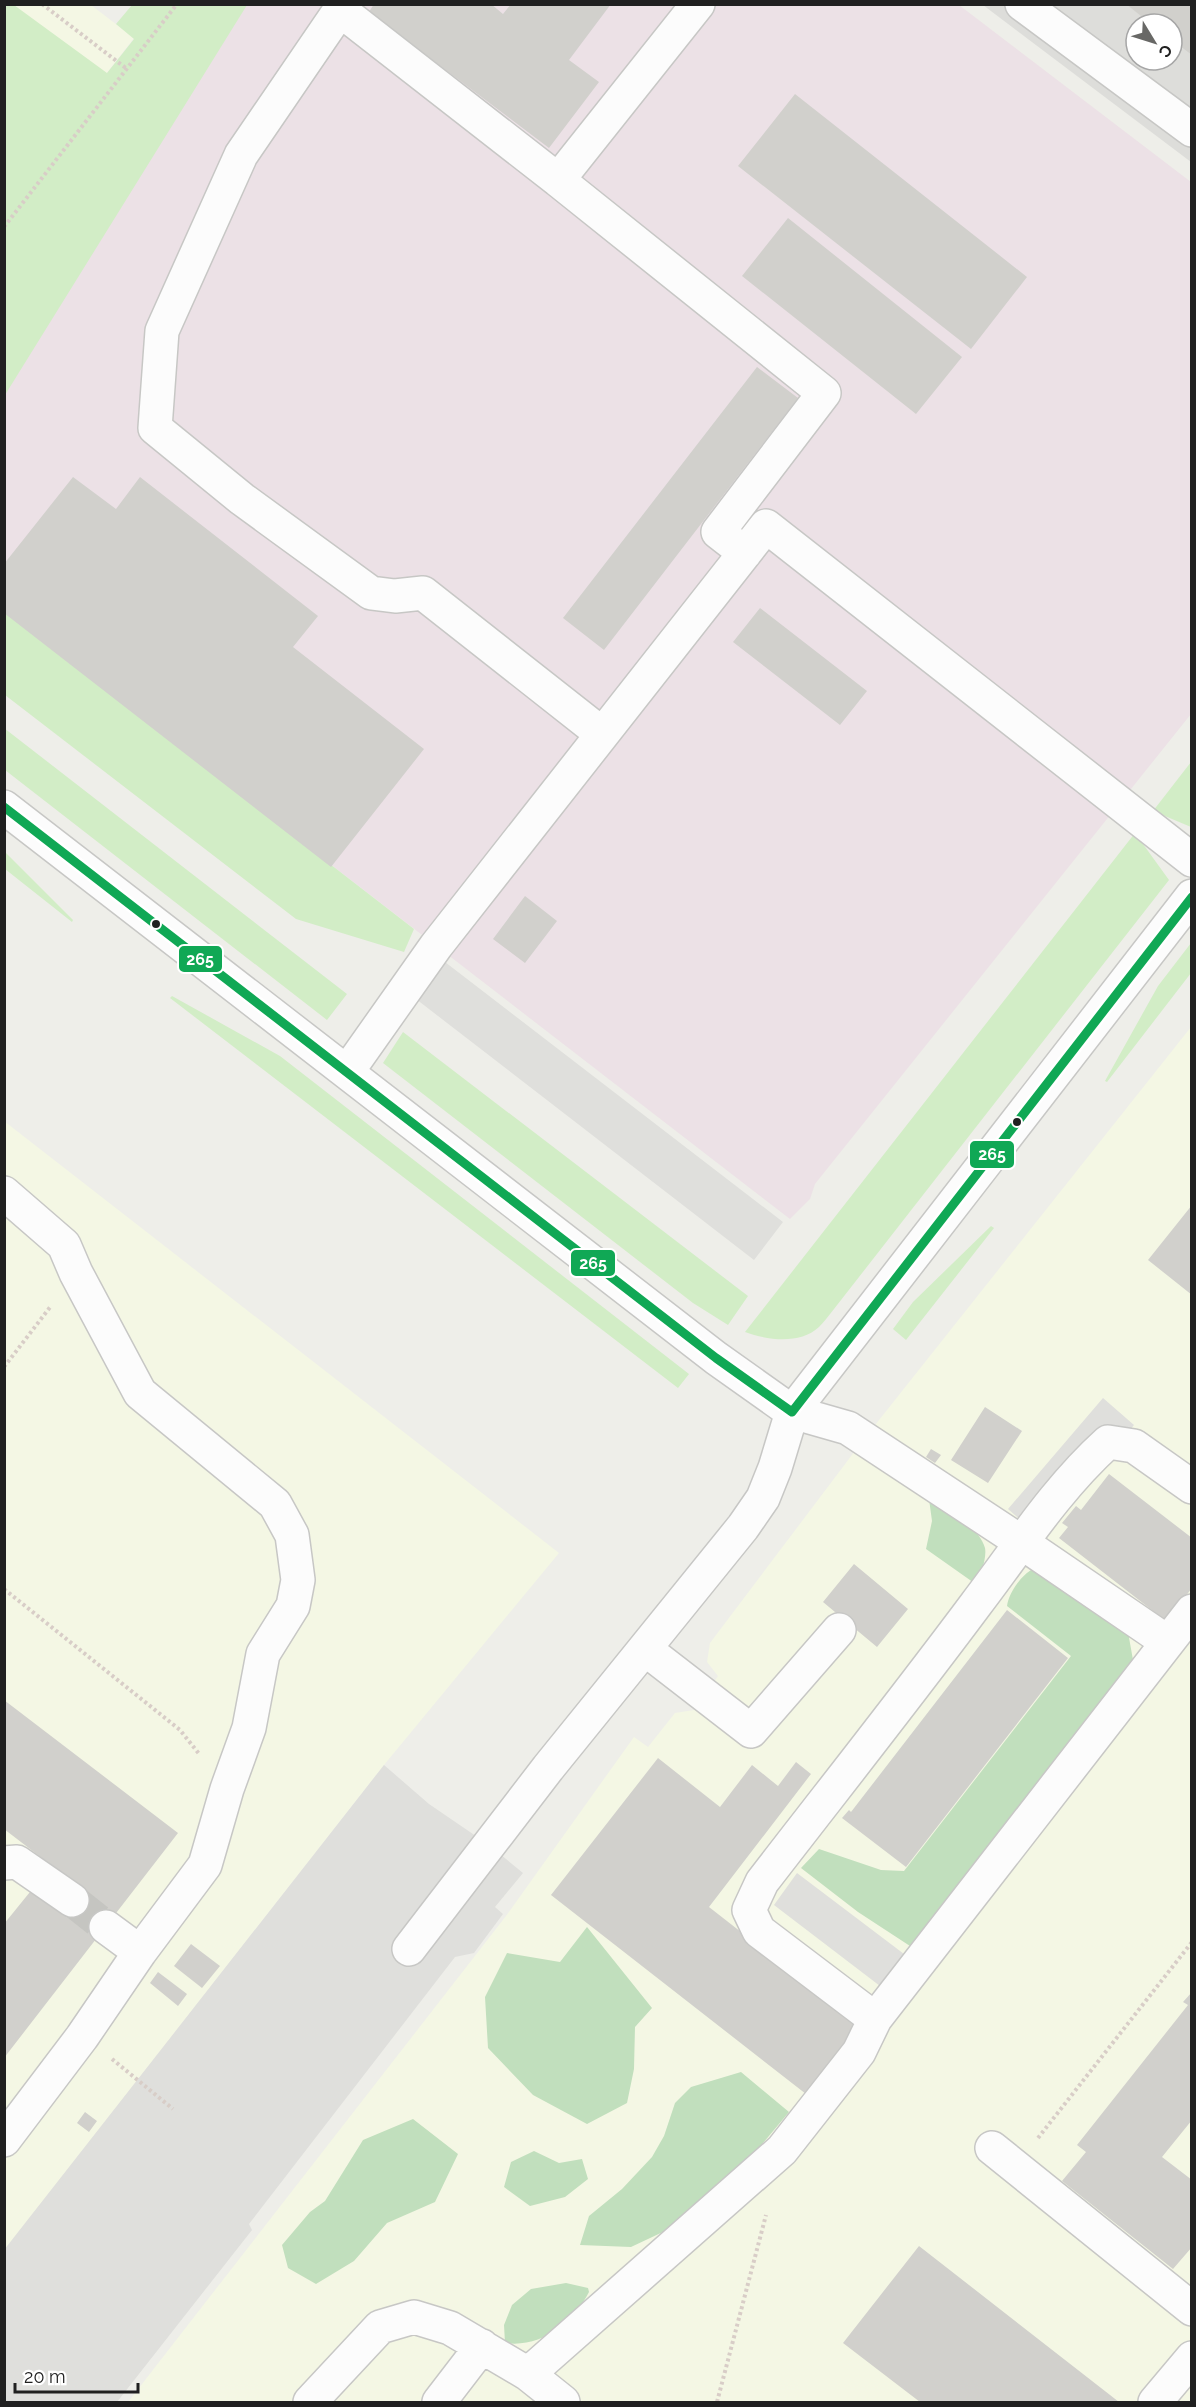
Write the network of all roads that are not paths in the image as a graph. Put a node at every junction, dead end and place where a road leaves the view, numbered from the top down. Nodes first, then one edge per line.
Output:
1 (698, 4) edge
2 (1022, 4) edge
3 (342, 7) edge
4 (1191, 130) edge
5 (558, 180) junction
6 (745, 553) junction
7 (602, 734) junction
8 (4, 807) edge
9 (1191, 860) edge
10 (1191, 896) edge
11 (347, 1072) junction
12 (4, 1192) edge
13 (792, 1412) junction
14 (1191, 1487) edge
15 (1021, 1542) junction
16 (1191, 1611) edge
17 (839, 1630) dead end
18 (1166, 1641) junction
19 (645, 1649) junction
20 (4, 1863) edge
21 (72, 1900) tunnel mouth
22 (106, 1927) tunnel mouth
23 (409, 1949) dead end
24 (140, 1952) junction
25 (875, 2019) junction
26 (4, 2140) edge
27 (1003, 2157) road end
28 (1191, 2308) edge
29 (1191, 2358) edge
30 (472, 2359) junction
31 (528, 2374) junction
32 (310, 2403) edge
33 (439, 2403) edge
34 (563, 2403) edge
35 (1155, 2403) edge

1 - 5 street
2 - 4 street
3 - 5 street
3 - 7 street
5 - 6 street
6 - 7 street
6 - 9 street
7 - 11 street
8 - 11 street
10 - 13 street
11 - 13 street
12 - 24 street
13 - 15 street
13 - 19 street
14 - 15 street
15 - 18 street
15 - 25 street
16 - 18 street
17 - 19 street
18 - 25 street
19 - 23 street
20 - 21 street
22 - 24 street
24 - 26 street
25 - 31 street
27 - 28 street
29 - 35 street
30 - 31 street
30 - 32 street
30 - 33 street
31 - 34 street

